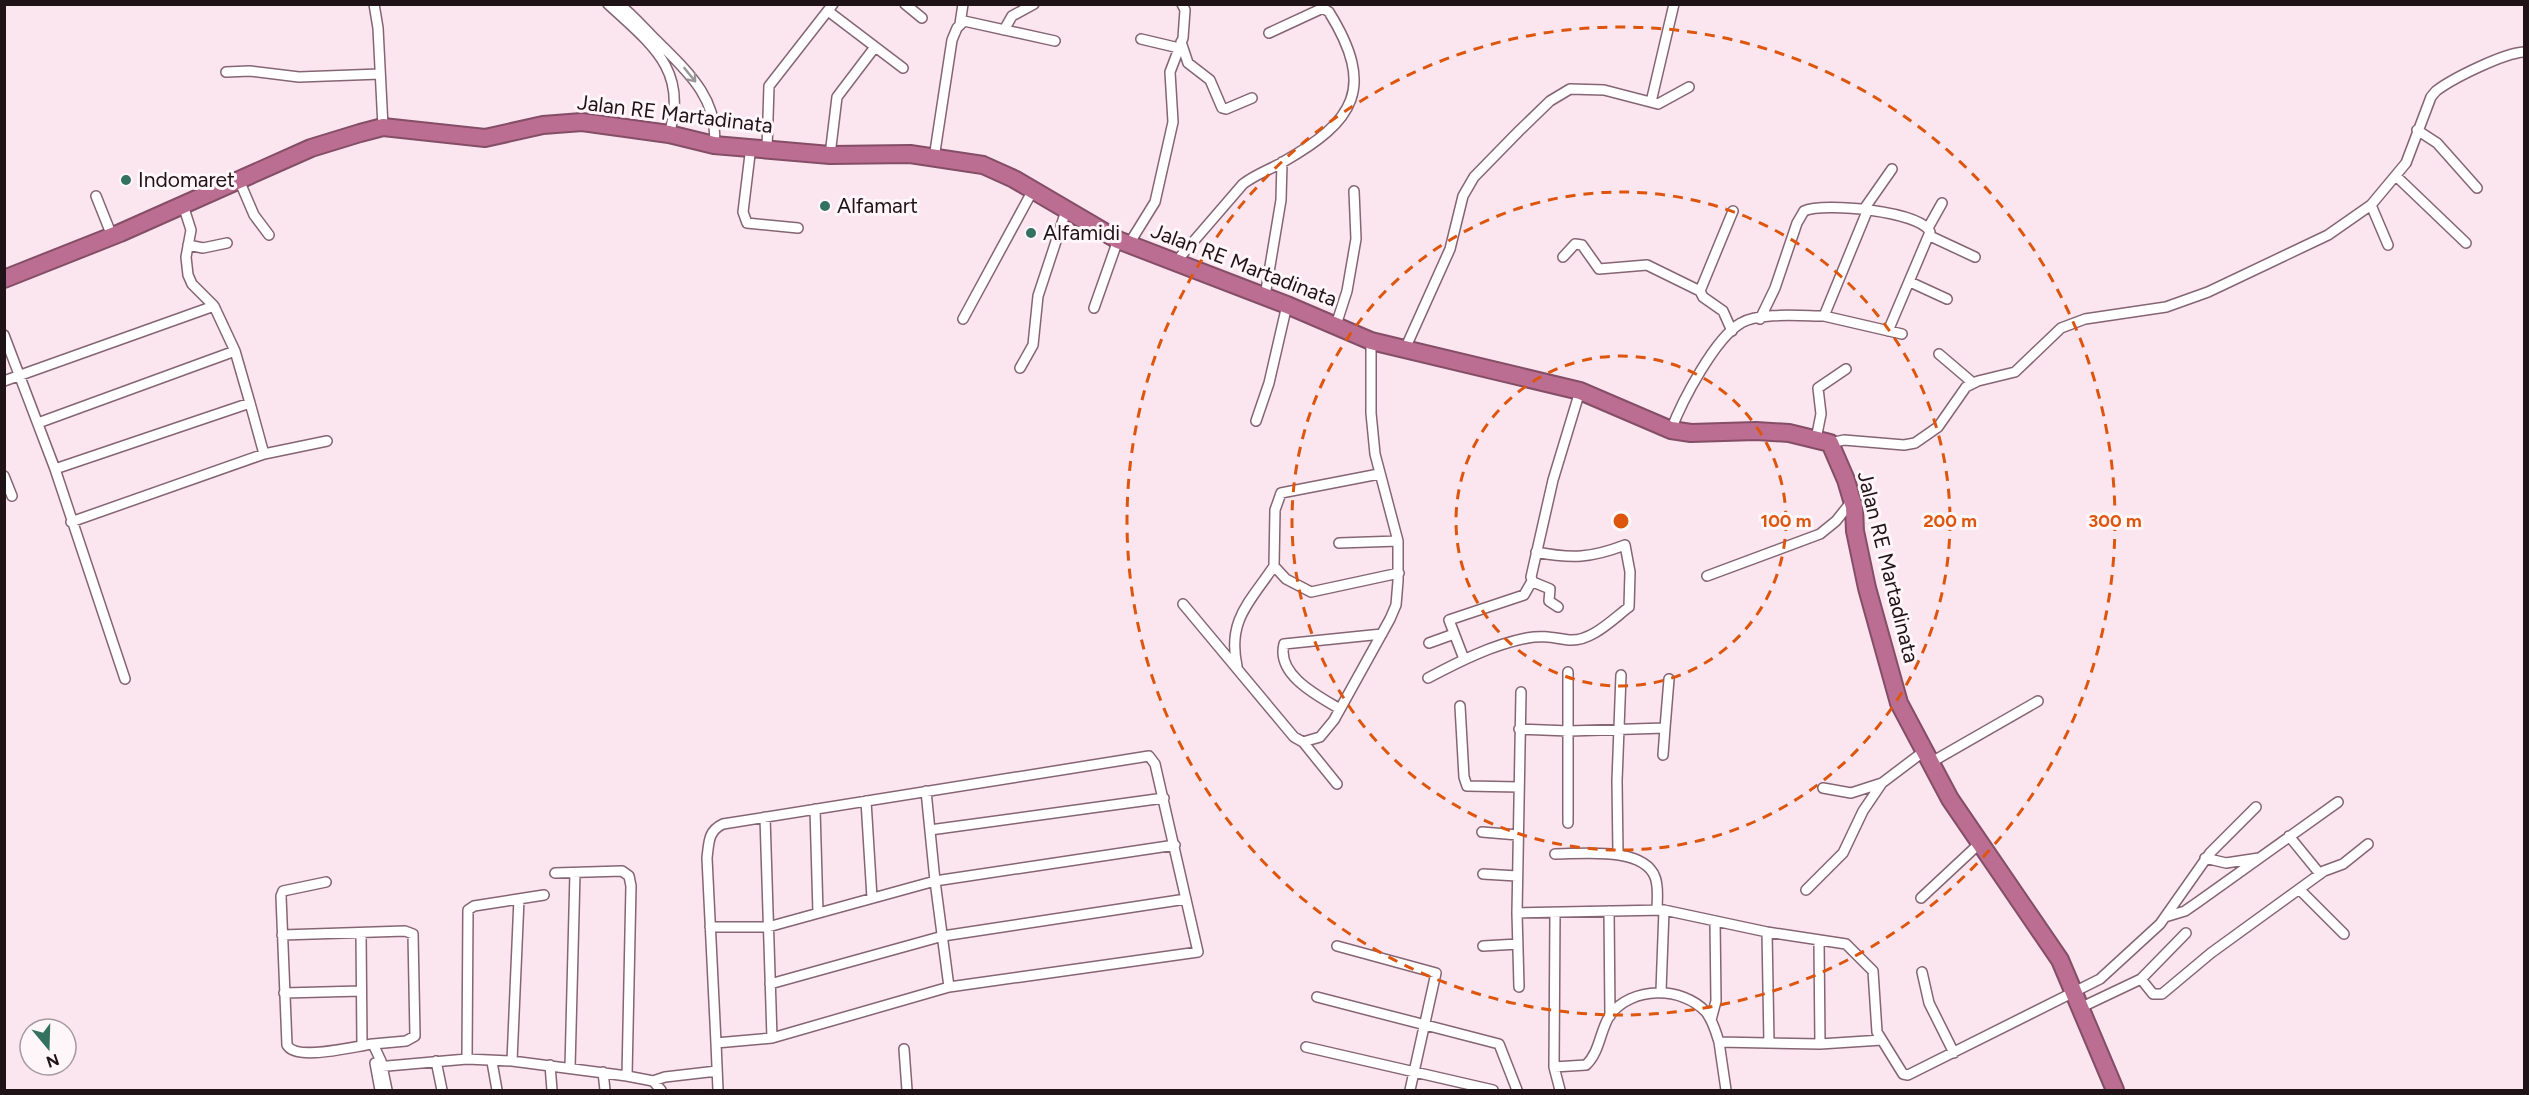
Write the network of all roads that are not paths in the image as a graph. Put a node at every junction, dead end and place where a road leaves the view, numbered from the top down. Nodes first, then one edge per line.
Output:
1 (374, 4) edge
2 (608, 4) edge
3 (619, 4) edge
4 (905, 4) edge
5 (963, 4) edge
6 (1034, 4) edge
7 (1182, 4) edge
8 (1674, 4) edge
9 (831, 8) edge
10 (922, 18) dead end
11 (960, 24) junction
12 (1004, 30) junction
13 (1269, 33) dead end
14 (1141, 39) dead end
15 (1055, 41) dead end
16 (1180, 45) junction
17 (875, 46) junction
18 (2524, 52) edge
19 (668, 57) junction
20 (903, 68) dead end
21 (226, 72) dead end
22 (380, 74) junction
23 (1689, 87) dead end
24 (1252, 98) dead end
25 (1651, 102) junction
26 (383, 127) junction
27 (2417, 130) junction
28 (669, 134) junction
29 (714, 145) junction
30 (759, 147) junction
31 (830, 155) junction
32 (934, 158) junction
33 (1282, 162) junction
34 (1892, 169) dead end
35 (2396, 176) junction
36 (239, 180) junction
37 (2477, 188) dead end
38 (1033, 190) junction
39 (1354, 191) dead end
40 (96, 196) dead end
41 (1942, 203) dead end
42 (183, 205) junction
43 (2371, 205) junction
44 (1866, 209) junction
45 (1066, 211) junction
46 (1733, 211) dead end
47 (798, 228) dead end
48 (1929, 232) junction
49 (269, 235) dead end
50 (112, 236) junction
51 (1124, 242) junction
52 (227, 243) dead end
53 (2466, 243) dead end
54 (188, 245) junction
55 (2388, 245) dead end
56 (1563, 257) dead end
57 (1974, 257) dead end
58 (1174, 264) junction
59 (4, 279) edge
60 (1910, 282) junction
61 (1700, 291) junction
62 (1265, 296) junction
63 (1947, 300) dead end
64 (1287, 305) junction
65 (214, 306) junction
66 (1094, 308) dead end
67 (1824, 316) junction
68 (1760, 318) junction
69 (963, 319) dead end
70 (1336, 325) junction
71 (1732, 331) junction
72 (1888, 331) junction
73 (1902, 334) dead end
74 (4, 335) edge
75 (1371, 341) junction
76 (1405, 349) junction
77 (235, 351) junction
78 (1939, 354) dead end
79 (1020, 368) dead end
80 (1846, 369) dead end
81 (19, 375) junction
82 (4, 381) edge
83 (1972, 383) junction
84 (1580, 391) junction
85 (250, 403) junction
86 (1256, 421) dead end
87 (38, 423) junction
88 (1671, 430) junction
89 (327, 441) dead end
90 (1823, 441) junction
91 (264, 454) junction
92 (55, 469) junction
93 (1379, 474) junction
94 (4, 476) edge
95 (12, 496) dead end
96 (1853, 504) junction
97 (71, 522) junction
98 (1398, 541) junction
99 (1339, 543) dead end
100 (1536, 552) junction
101 (1274, 566) junction
102 (1399, 573) junction
103 (1707, 576) dead end
104 (1532, 581) junction
105 (1183, 604) dead end
106 (1558, 607) dead end
107 (1382, 634) junction
108 (1454, 634) junction
109 (1429, 643) dead end
110 (1464, 659) junction
111 (1238, 669) junction
112 (1568, 672) dead end
113 (1621, 675) dead end
114 (1428, 678) dead end
115 (125, 679) dead end
116 (1669, 679) dead end
117 (1521, 692) dead end
118 (2038, 701) dead end
119 (1460, 706) dead end
120 (1340, 709) junction
121 (1619, 727) junction
122 (1665, 728) junction
123 (1519, 729) junction
124 (1569, 731) junction
125 (1303, 742) junction
126 (1663, 755) dead end
127 (1926, 757) junction
128 (1882, 783) junction
129 (1337, 784) dead end
130 (1519, 787) junction
131 (1823, 788) dead end
132 (927, 791) junction
133 (1164, 798) junction
134 (866, 801) junction
135 (2338, 802) dead end
136 (2256, 807) dead end
137 (815, 809) junction
138 (765, 817) junction
139 (1568, 823) dead end
140 (930, 830) junction
141 (1482, 832) dead end
142 (1518, 835) junction
143 (2289, 836) junction
144 (1980, 843) junction
145 (2368, 844) dead end
146 (1174, 845) junction
147 (1555, 854) dead end
148 (1618, 854) junction
149 (2262, 857) junction
150 (2205, 858) junction
151 (555, 873) dead end
152 (575, 873) junction
153 (1483, 874) dead end
154 (2320, 874) junction
155 (1517, 876) junction
156 (935, 881) junction
157 (326, 882) dead end
158 (1806, 890) dead end
159 (2300, 890) junction
160 (544, 895) dead end
161 (872, 898) junction
162 (1921, 898) dead end
163 (519, 899) junction
164 (1186, 899) junction
165 (1661, 910) junction
166 (1609, 911) junction
167 (818, 913) junction
168 (1517, 913) junction
169 (1555, 913) junction
170 (2165, 917) junction
171 (1715, 921) junction
172 (710, 927) junction
173 (768, 927) junction
174 (1767, 932) junction
175 (361, 933) junction
176 (2186, 933) dead end
177 (2344, 934) dead end
178 (282, 935) junction
179 (943, 936) junction
180 (1819, 942) junction
181 (1518, 944) junction
182 (1337, 946) dead end
183 (1483, 946) dead end
184 (1923, 972) dead end
185 (2142, 980) junction
186 (770, 984) junction
187 (950, 987) junction
188 (1519, 987) dead end
189 (361, 991) junction
190 (1661, 991) junction
191 (284, 993) junction
192 (1317, 998) dead end
193 (2078, 1000) junction
194 (1610, 1016) junction
195 (1711, 1020) junction
196 (1425, 1025) junction
197 (772, 1038) junction
198 (1881, 1040) junction
199 (1719, 1042) junction
200 (716, 1043) junction
201 (1769, 1043) junction
202 (373, 1044) junction
203 (1820, 1044) junction
204 (362, 1045) junction
205 (1306, 1047) dead end
206 (904, 1049) dead end
207 (1954, 1053) junction
208 (467, 1059) junction
209 (436, 1061) junction
210 (512, 1061) junction
211 (492, 1062) junction
212 (550, 1065) junction
213 (379, 1066) junction
214 (1554, 1067) junction
215 (570, 1068) junction
216 (717, 1071) junction
217 (603, 1072) junction
218 (1415, 1073) junction
219 (627, 1076) junction
220 (653, 1081) junction
221 (380, 1090) edge
222 (387, 1090) edge
223 (442, 1090) edge
224 (497, 1090) edge
225 (552, 1090) edge
226 (605, 1090) edge
227 (661, 1090) edge
228 (718, 1090) edge
229 (907, 1090) edge
230 (1410, 1090) edge
231 (1492, 1090) edge
232 (1517, 1090) edge
233 (1560, 1090) edge
234 (1726, 1090) edge
235 (2115, 1090) edge

1 - 22 street
2 - 19 street
3 - 19 street
4 - 10 street
5 - 11 street
6 - 12 street
7 - 16 street
8 - 25 street
9 - 17 street
9 - 30 street
11 - 12 street
11 - 32 street
12 - 15 street
13 - 33 street
14 - 16 street
16 - 24 street
16 - 51 street
17 - 20 street
17 - 31 street
18 - 27 street
19 - 28 street
19 -> 29 street
21 - 22 street
22 - 26 street
23 - 25 street
25 - 76 street
26 - 28 highway, Jalan RE Martadinata
26 - 36 highway, Jalan RE Martadinata
27 - 35 street
27 - 37 street
28 - 29 highway, Jalan RE Martadinata
29 - 30 highway, Jalan RE Martadinata
30 - 31 highway, Jalan RE Martadinata
30 - 47 street
31 - 32 highway, Jalan RE Martadinata
32 - 38 highway, Jalan RE Martadinata
33 - 58 street
33 - 62 street
34 - 44 street
35 - 43 street
35 - 53 street
36 - 42 highway, Jalan RE Martadinata
36 - 49 street
38 - 45 highway, Jalan RE Martadinata
38 - 69 street
39 - 70 street
40 - 50 street
41 - 48 street
42 - 50 highway, Jalan RE Martadinata
42 - 54 street
43 - 55 street
43 - 83 street
44 - 48 street
44 - 67 street
44 - 68 street
45 - 51 highway, Jalan RE Martadinata
45 - 79 street
46 - 61 street
48 - 57 street
48 - 60 street
50 - 59 highway, Jalan RE Martadinata
51 - 58 highway, Jalan RE Martadinata
51 - 66 street
52 - 54 street
54 - 65 street
56 - 61 street
58 - 62 highway, Jalan RE Martadinata
60 - 63 street
60 - 72 street
61 - 71 street
62 - 64 highway, Jalan RE Martadinata
64 - 70 highway, Jalan RE Martadinata
64 - 86 street
65 - 77 street
65 - 81 street
67 - 68 street
67 - 72 street
68 - 71 street
70 - 75 highway, Jalan RE Martadinata
71 - 88 street
72 - 73 street
74 - 81 street
75 - 76 highway, Jalan RE Martadinata
75 - 93 street
76 - 84 highway, Jalan RE Martadinata
77 - 85 street
77 - 87 street
78 - 83 street
80 - 90 street
81 - 82 street
81 - 87 street
83 - 90 street
84 - 88 highway, Jalan RE Martadinata
84 - 100 street
85 - 91 street
85 - 92 street
87 - 92 street
88 - 90 highway, Jalan RE Martadinata
89 - 91 street
90 - 96 highway, Jalan RE Martadinata
91 - 97 street
92 - 97 street
93 - 98 street
93 - 101 street
94 - 95 street
96 - 103 street
96 - 127 highway, Jalan RE Martadinata
97 - 115 street
98 - 99 street
98 - 102 street
100 - 104 street
100 - 110 street
101 - 102 street
101 - 111 street
102 - 107 street
104 - 106 street
104 - 108 street
105 - 111 street
107 - 120 street
107 - 120 street
108 - 109 street
108 - 110 street
110 - 114 street
111 - 125 street
112 - 124 street
113 - 121 street
116 - 122 street
117 - 123 street
118 - 127 street
119 - 130 street
120 - 125 street
121 - 122 street
121 - 124 street
121 - 148 street
122 - 126 street
123 - 124 street
123 - 130 street
124 - 139 street
125 - 129 street
127 - 128 street
127 - 144 highway, Jalan RE Martadinata
128 - 131 street
128 - 158 street
130 - 142 street
132 - 133 street
132 - 134 street
132 - 140 street
133 - 140 street
133 - 146 street
134 - 137 street
134 - 161 street
135 - 143 street
136 - 150 street
137 - 138 street
137 - 167 street
138 - 172 street
138 - 173 street
140 - 156 street
141 - 142 street
142 - 155 street
143 - 149 street
143 - 154 street
144 - 162 street
144 - 193 highway, Jalan RE Martadinata
145 - 154 street
146 - 156 street
146 - 164 street
147 - 148 street
148 - 165 street
149 - 150 street
149 - 170 street
150 - 170 street
151 - 152 street
152 - 215 street
152 - 219 street
153 - 155 street
154 - 159 street
155 - 168 street
156 - 161 street
156 - 179 street
157 - 178 street
159 - 177 street
159 - 185 street
160 - 163 street
161 - 167 street
163 - 208 street
163 - 210 street
164 - 179 street
164 - 187 street
165 - 166 street
165 - 171 street
165 - 190 street
166 - 169 street
166 - 194 street
167 - 173 street
168 - 169 street
168 - 181 street
169 - 214 street
170 - 193 street
171 - 174 street
171 - 195 street
172 - 173 street
172 - 200 street
173 - 186 street
174 - 180 street
174 - 201 street
175 - 178 street
175 - 189 street
175 - 202 street
176 - 185 street
178 - 191 street
179 - 186 street
179 - 187 street
180 - 198 street
180 - 203 street
181 - 183 street
181 - 188 street
182 - 196 street
184 - 207 street
185 - 193 street
186 - 197 street
187 - 197 street
189 - 191 street
189 - 204 street
190 - 194 street
190 - 195 street
191 - 204 street
192 - 196 street
193 - 207 street
193 - 235 highway, Jalan RE Martadinata
194 - 214 street
195 - 199 street
196 - 218 street
196 - 232 street
197 - 200 street
198 - 203 street
198 - 207 street
199 - 201 street
199 - 234 street
200 - 216 street
201 - 203 street
202 - 204 street
202 - 213 street
205 - 218 street
206 - 229 street
208 - 209 street
208 - 211 street
209 - 213 street
209 - 223 street
210 - 211 street
210 - 212 street
211 - 224 street
212 - 215 street
212 - 225 street
213 - 221 street
213 - 222 street
214 - 233 street
215 - 217 street
216 - 220 street
216 - 228 street
217 - 219 street
217 - 226 street
218 - 230 street
218 - 231 street
219 - 220 street
220 - 227 street

